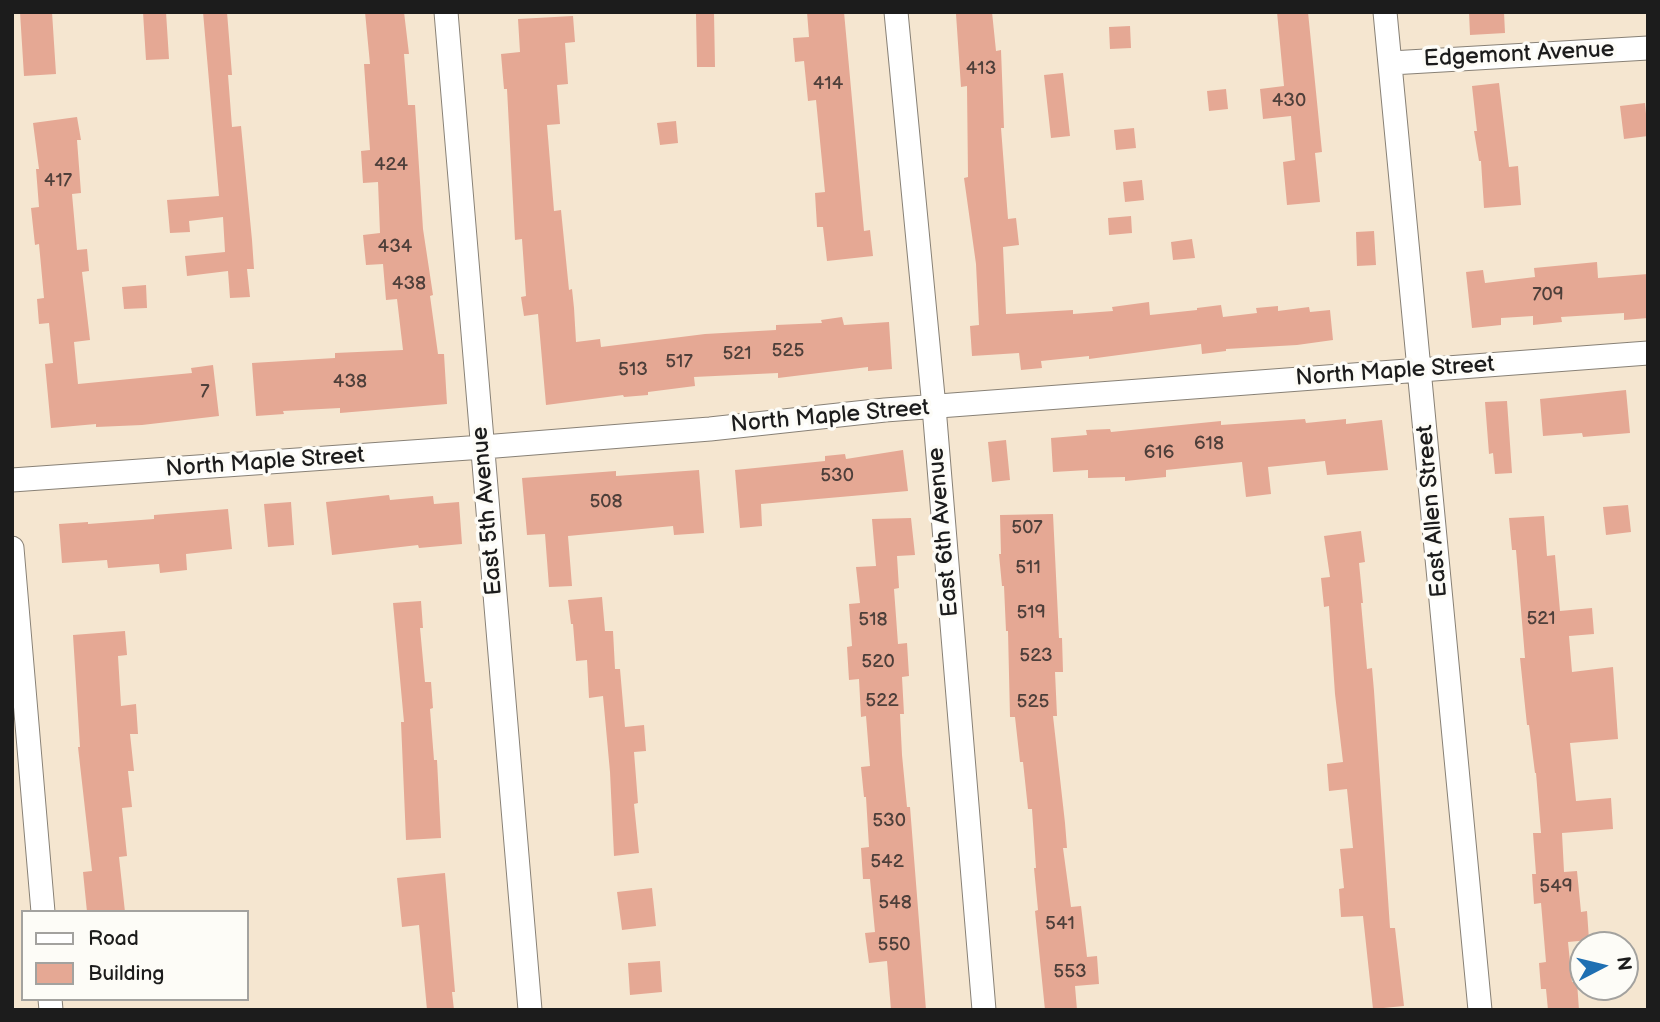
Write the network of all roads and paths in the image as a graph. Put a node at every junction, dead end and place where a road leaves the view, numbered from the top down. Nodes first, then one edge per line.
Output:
1 (446, 12) edge
2 (896, 12) edge
3 (1385, 12) edge
4 (1648, 48) edge
5 (1391, 62) junction
6 (1648, 353) edge
7 (1421, 370) junction
8 (934, 407) junction
9 (482, 447) junction
10 (12, 480) edge
11 (12, 548) edge
12 (43, 910) edge
13 (530, 1010) edge
14 (984, 1010) edge
15 (1480, 1010) edge

1 - 9 street, East 5th Avenue
2 - 8 street, East 6th Avenue
3 - 5 street, East Allen Street
4 - 5 street, Edgemont Avenue
5 - 7 street, East Allen Street
6 - 7 street, North Maple Street
7 - 8 street, North Maple Street
7 - 15 street, East Allen Street
8 - 9 street, North Maple Street
8 - 14 street, East 6th Avenue
9 - 10 street, North Maple Street
9 - 13 street, East 5th Avenue
11 - 12 street

